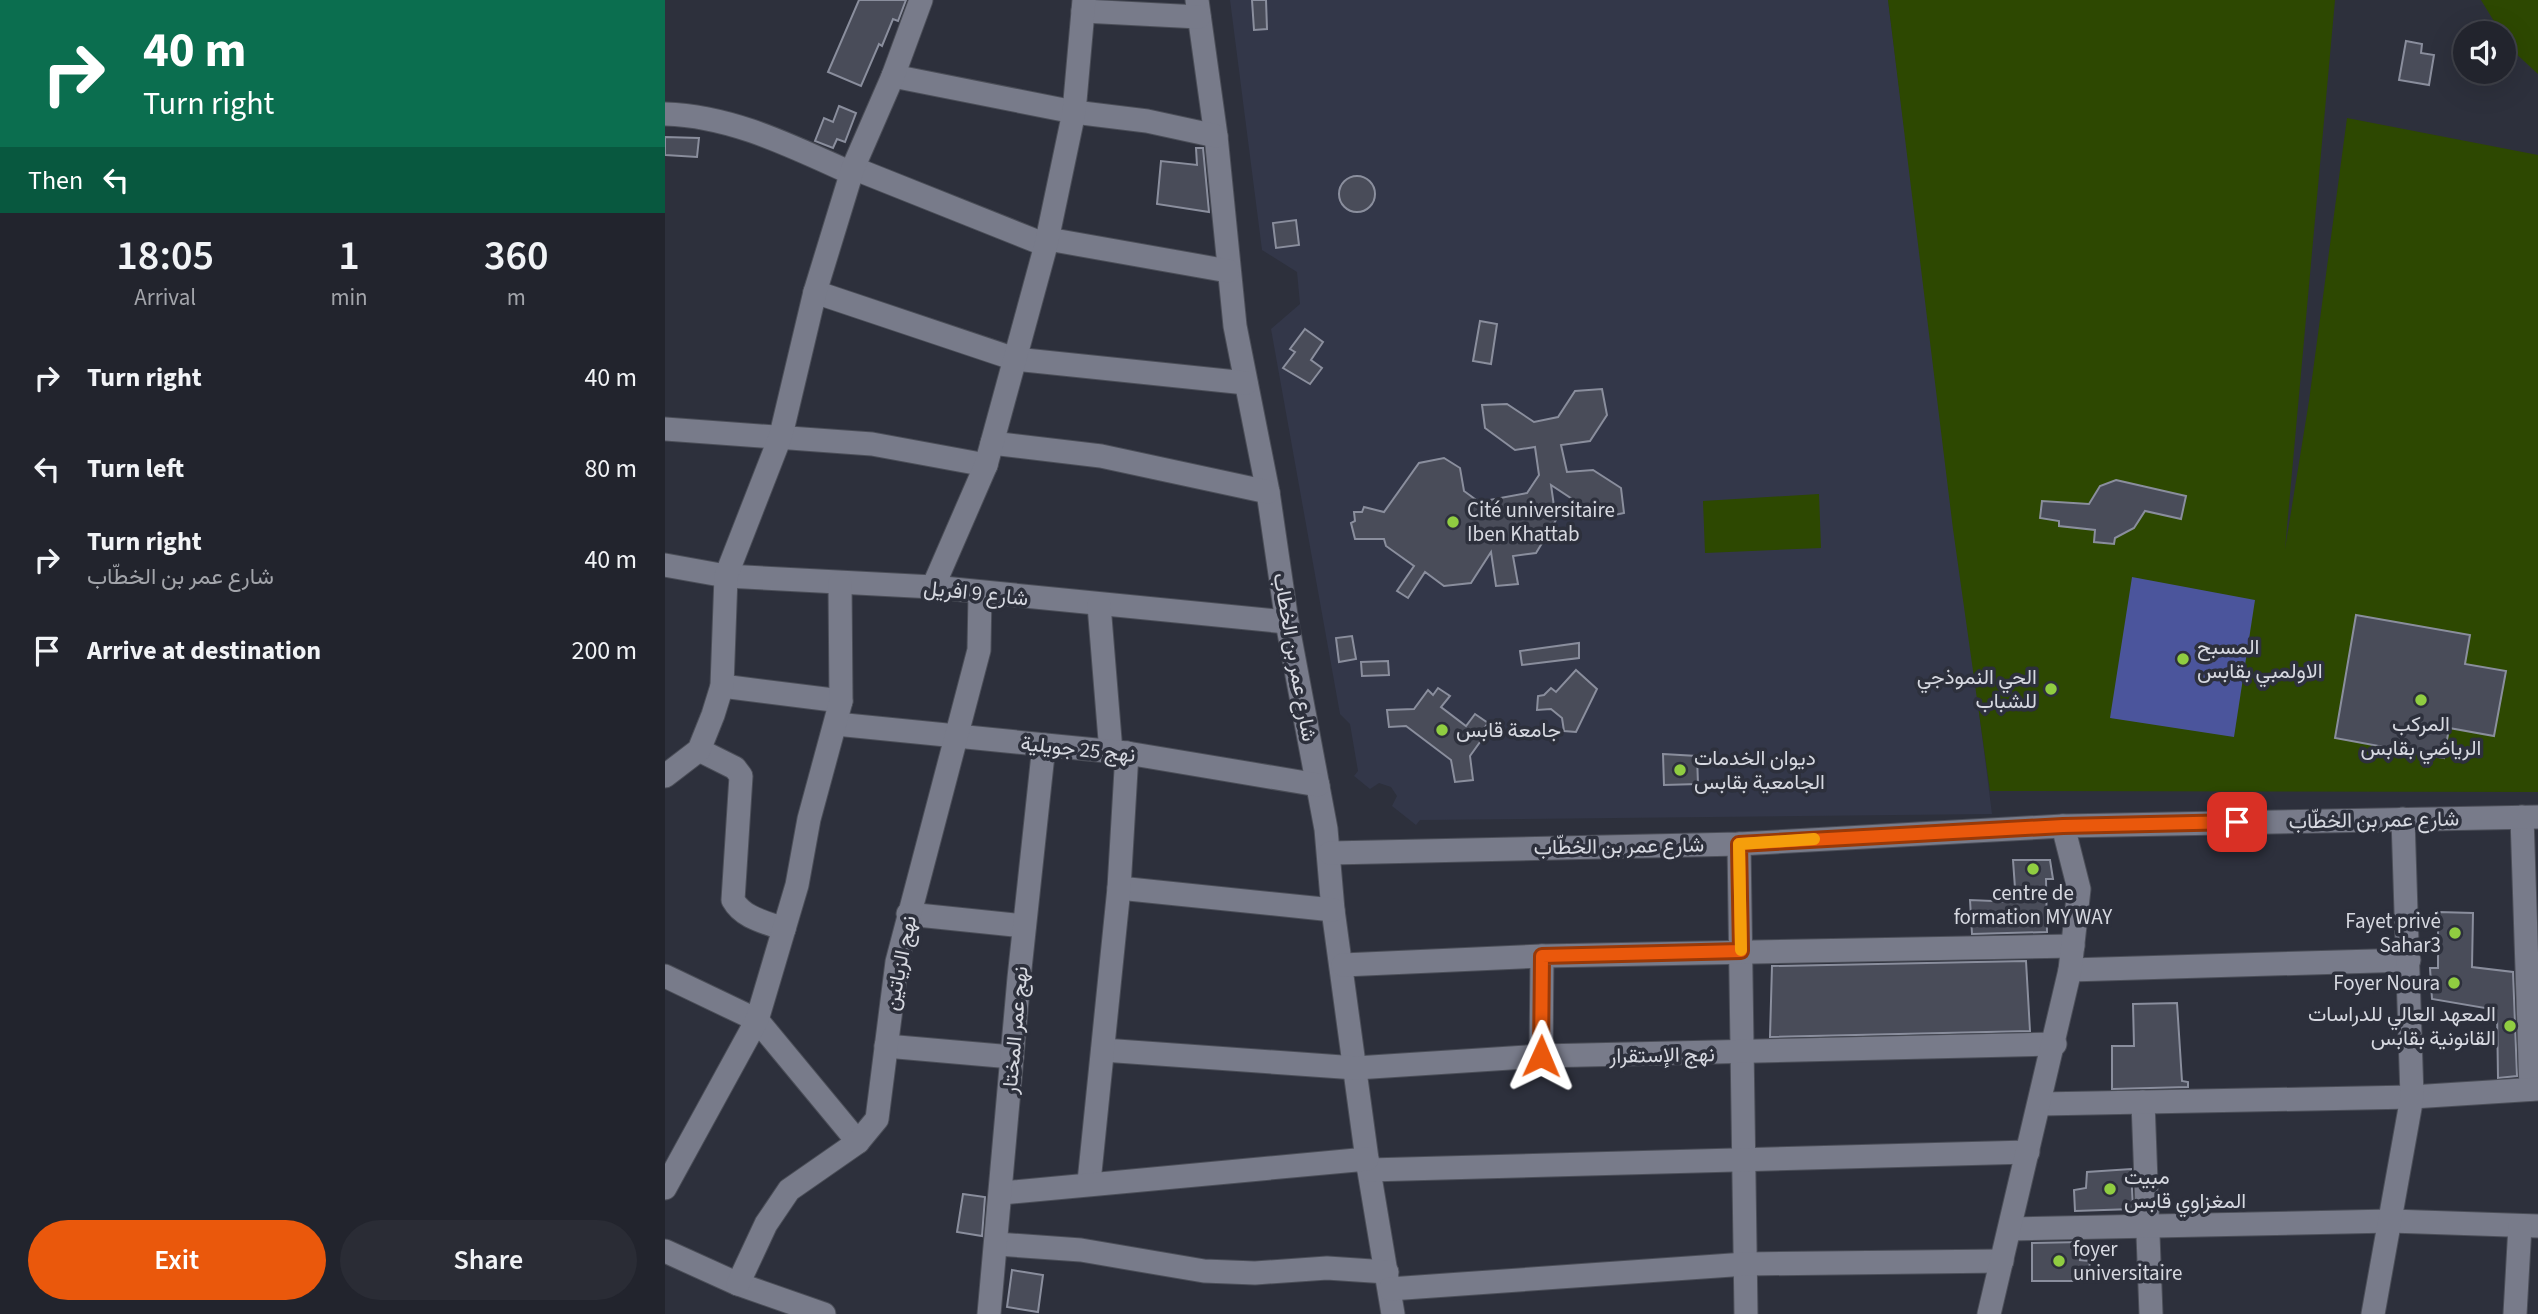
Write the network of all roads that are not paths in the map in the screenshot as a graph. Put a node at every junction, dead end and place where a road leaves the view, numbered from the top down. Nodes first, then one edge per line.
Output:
1 (921, 0) edge
2 (1084, 5) edge
3 (1198, 8) edge
4 (893, 76) junction
5 (1074, 113) junction
6 (665, 114) edge
7 (1216, 136) junction
8 (852, 170) junction
9 (1047, 242) junction
10 (1228, 271) junction
11 (815, 292) junction
12 (1014, 359) junction
13 (1246, 383) junction
14 (665, 429) edge
15 (781, 435) junction
16 (989, 454) junction
17 (1268, 492) junction
18 (665, 565) edge
19 (726, 576) junction
20 (840, 583) junction
21 (933, 587) junction
22 (980, 593) junction
23 (1099, 605) junction
24 (1287, 622) junction
25 (722, 686) junction
26 (841, 701) junction
27 (836, 724) junction
28 (957, 735) junction
29 (1044, 746) junction
30 (699, 750) junction
31 (1119, 752) junction
32 (665, 776) edge
33 (1318, 785) junction
34 (2530, 817) edge
35 (2403, 819) junction
36 (2063, 826) junction
37 (1739, 844) junction
38 (1330, 853) junction
39 (1119, 888) junction
40 (1333, 910) junction
41 (908, 914) junction
42 (1024, 926) junction
43 (784, 929) junction
44 (2073, 946) junction
45 (1741, 951) junction
46 (1542, 956) junction
47 (2409, 960) junction
48 (1343, 965) junction
49 (2070, 970) junction
50 (665, 976) edge
51 (757, 1020) junction
52 (2055, 1044) junction
53 (886, 1046) junction
54 (1103, 1050) junction
55 (1743, 1054) junction
56 (1541, 1056) junction
57 (1013, 1058) junction
58 (1356, 1068) junction
59 (2534, 1089) edge
60 (2412, 1097) junction
61 (2143, 1102) junction
62 (2041, 1104) junction
63 (858, 1142) junction
64 (2028, 1152) junction
65 (1745, 1157) junction
66 (1368, 1164) junction
67 (1089, 1182) junction
68 (665, 1188) edge
69 (1002, 1193) junction
70 (2391, 1221) junction
71 (2148, 1225) junction
72 (2529, 1226) edge
73 (2010, 1229) junction
74 (997, 1244) junction
75 (665, 1251) edge
76 (2002, 1261) junction
77 (1746, 1264) junction
78 (1388, 1280) junction
79 (738, 1284) junction
80 (814, 1313) edge
81 (989, 1314) edge
82 (1394, 1314) edge
83 (1747, 1314) edge
84 (1989, 1314) edge
85 (2151, 1314) edge
86 (2373, 1314) edge
87 (2515, 1314) edge

1 - 4 street
2 - 3 street
2 - 5 street
3 - 7 street, شارع عمر بن الخطاب
4 - 5 street
4 - 8 street
5 - 7 street
5 - 9 street
6 - 8 street
7 - 10 street, شارع عمر بن الخطاب
8 - 9 street
8 - 11 street
9 - 10 street
9 - 12 street
10 - 13 street, شارع عمر بن الخطاب
11 - 12 street
11 - 15 street
12 - 13 street
12 - 16 street
13 - 17 street, شارع عمر بن الخطاب
14 - 15 street
15 - 16 street
15 - 19 street
16 - 17 street
16 - 21 street
17 - 24 street, شارع عمر بن الخطاب
18 - 19 street, شارع 9 افريل
19 - 20 street, شارع 9 افريل
19 - 25 street
20 - 21 street, شارع 9 افريل
20 - 26 street
21 - 22 street, شارع 9 افريل
22 - 23 street, شارع 9 افريل
22 - 28 street, نهج الزياتين
23 - 24 street, شارع 9 افريل
23 - 31 street
24 - 33 street, شارع عمر بن الخطاب
25 - 26 street
25 - 30 street
26 - 27 street
27 - 28 street, نهج 25 جويلية
27 - 43 street
28 - 29 street, نهج 25 جويلية
28 - 41 street, نهج الزياتين
29 - 31 street, نهج 25 جويلية
29 - 42 street, نهج عمر المختار
30 - 32 street
30 - 43 street
31 - 33 street, نهج 25 جويلية
31 - 39 street
33 - 38 street, شارع عمر بن الخطاب
34 - 35 street, شارع عمر بن الخطّاب
34 - 59 street
35 - 36 street, شارع عمر بن الخطّاب
35 - 47 street
36 - 37 street, شارع عمر بن الخطّاب
36 - 44 street
37 - 38 street, شارع عمر بن الخطّاب
37 - 45 street
38 - 40 street, شارع عمر بن الخطاب
39 - 40 street
39 - 54 street
40 - 48 street, شارع عمر بن الخطاب
41 - 42 street
41 - 53 street, نهج الزياتين
42 - 57 street, نهج عمر المختار
43 - 51 street
44 - 45 street
44 - 49 street
45 - 46 street
45 - 55 street
46 - 48 street
46 - 56 street
47 - 49 street
47 - 60 street
48 - 58 street, شارع عمر بن الخطاب
49 - 52 street
50 - 51 street
51 - 63 street
51 - 68 street
52 - 55 street, نهج الإستقرار
52 - 62 street
53 - 57 street
53 - 63 street, نهج الزياتين
54 - 58 street, نهج الإستقرار
54 - 67 street
55 - 56 street, نهج الإستقرار
55 - 65 street
56 - 58 street, نهج الإستقرار
57 - 69 street, نهج عمر المختار
58 - 66 street, شارع عمر بن الخطاب
59 - 60 street
60 - 61 street
60 - 70 street
61 - 62 street
61 - 71 street
62 - 64 street
63 - 79 street, نهج الزياتين
64 - 65 street
64 - 73 street
65 - 66 street
65 - 77 street
66 - 67 street
66 - 78 street, شارع عمر بن الخطاب
67 - 69 street
69 - 74 street, نهج عمر المختار
70 - 71 street
70 - 72 street
70 - 86 street
71 - 73 street
71 - 85 street
72 - 87 street
73 - 76 street
74 - 78 street
74 - 81 street, نهج عمر المختار
75 - 79 street
76 - 77 street
76 - 84 street
77 - 78 street
77 - 83 street
78 - 82 street, شارع عمر بن الخطاب
79 - 80 street

